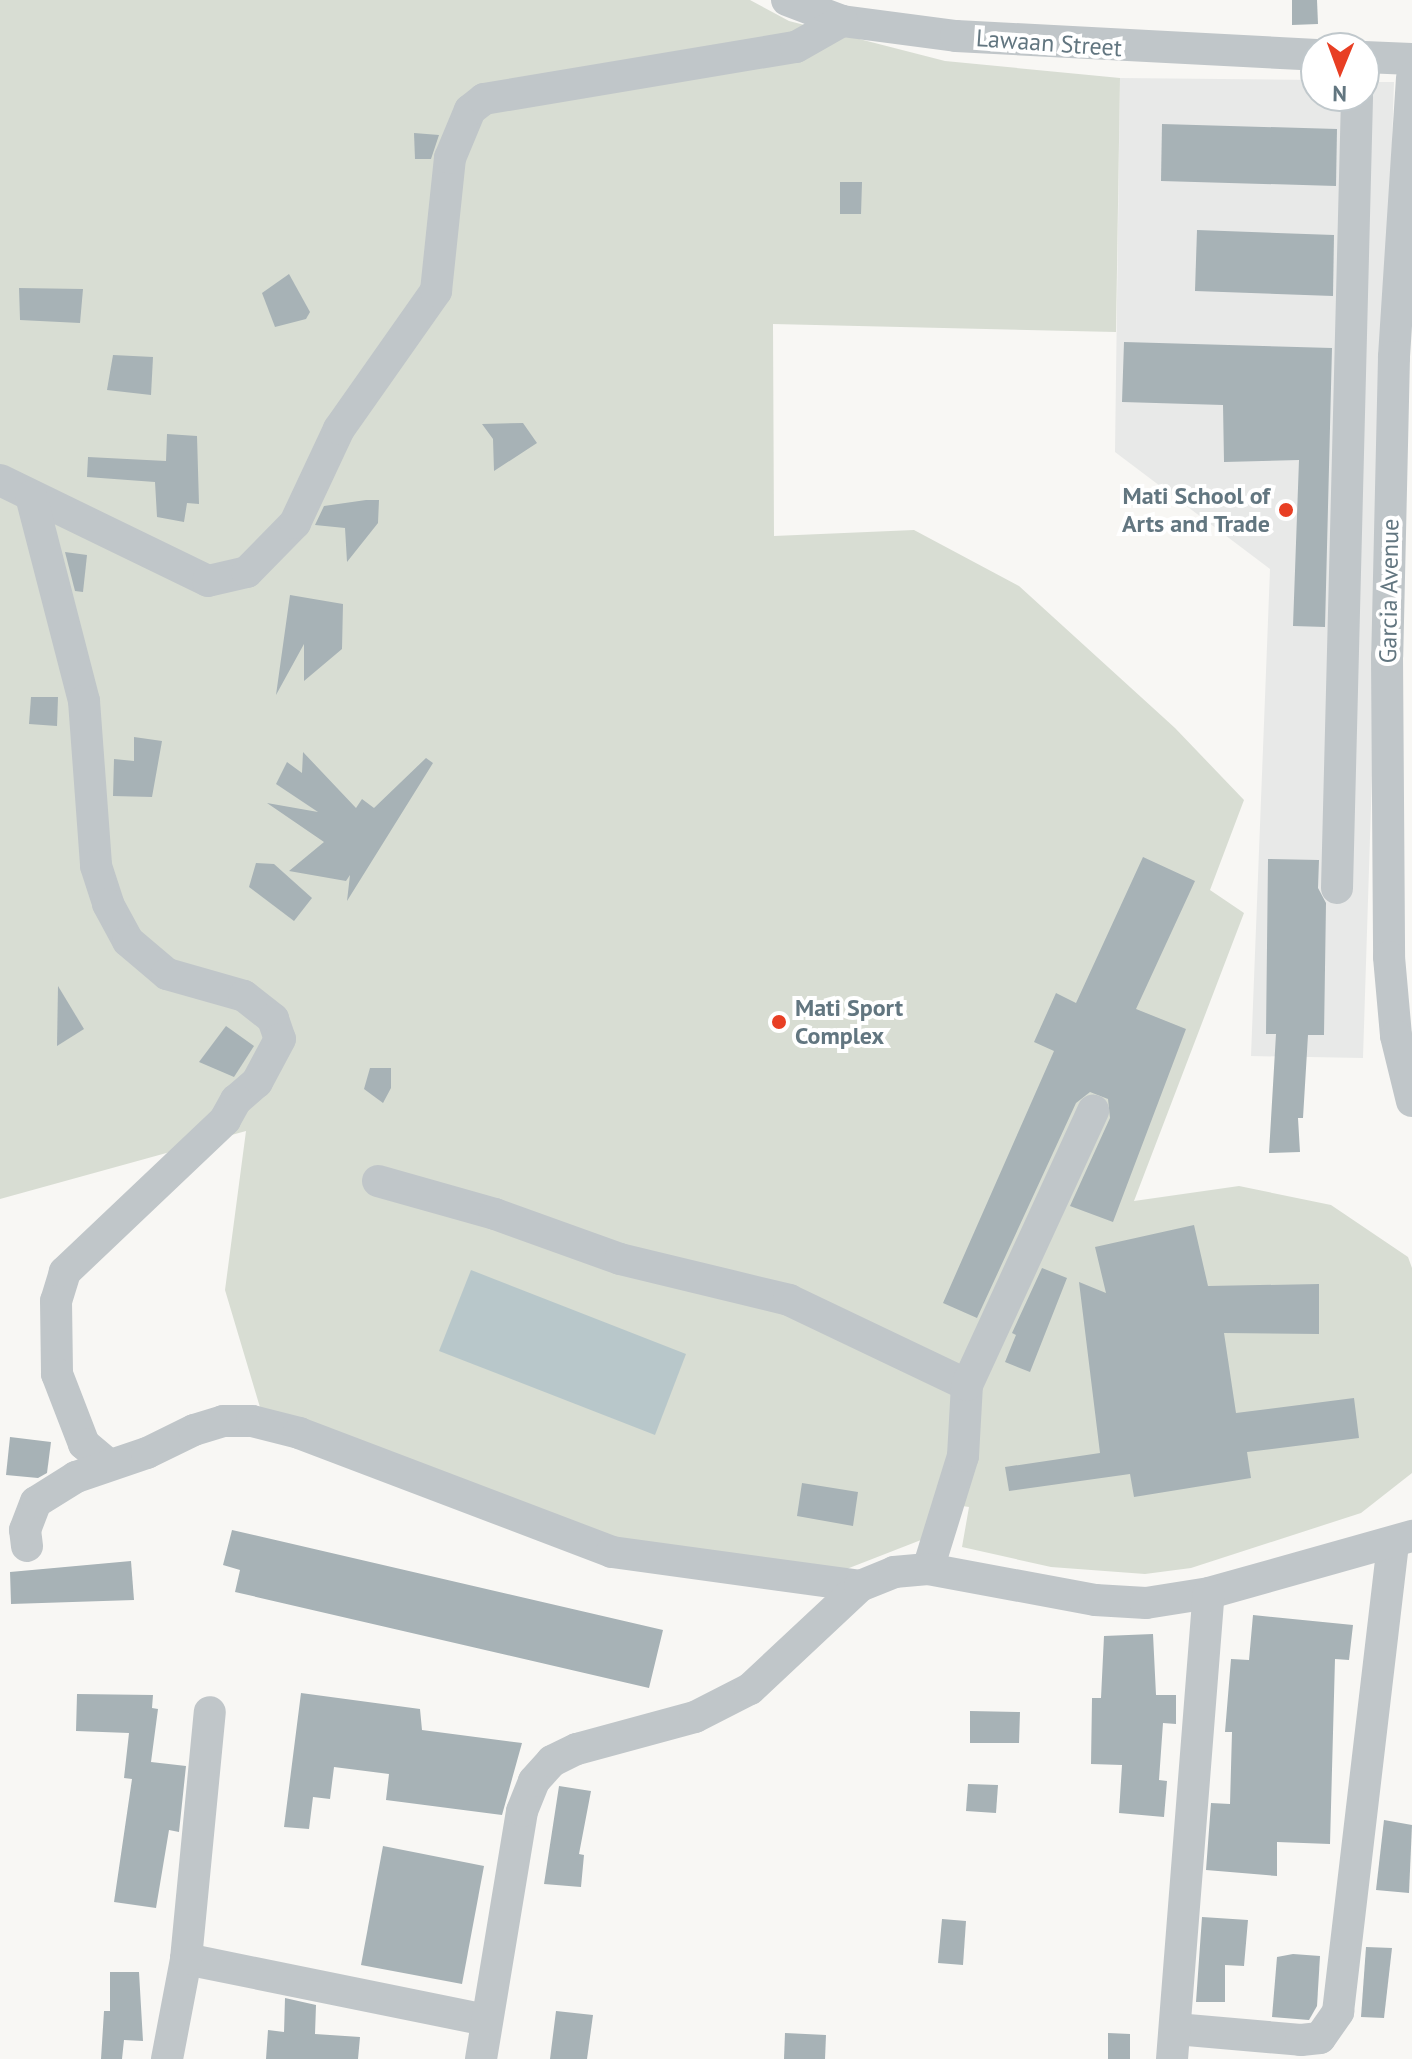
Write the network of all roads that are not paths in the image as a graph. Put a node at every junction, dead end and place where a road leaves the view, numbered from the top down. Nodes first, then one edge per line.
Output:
1 (787, 0) edge
2 (842, 21) junction
3 (1300, 54) edge
4 (1380, 58) edge
5 (1412, 59) edge
6 (1412, 78) edge
7 (1357, 112) edge
8 (1403, 357) edge
9 (0, 480) edge
10 (31, 496) junction
11 (1399, 657) edge
12 (1337, 888) dead end
13 (1400, 957) edge
14 (1412, 1101) edge
15 (1093, 1111) dead end
16 (378, 1181) dead end
17 (967, 1385) junction
18 (108, 1464) junction
19 (1402, 1541) edge
20 (27, 1546) dead end
21 (928, 1569) junction
22 (860, 1586) junction
23 (1209, 1593) junction
24 (210, 1712) dead end
25 (186, 1959) junction
26 (487, 2020) junction
27 (1174, 2044) edge
28 (167, 2059) edge
29 (481, 2059) edge

1 - 2 street, Lawaan Street
2 - 3 street, Lawaan Street
2 - 10 street
4 - 5 street
6 - 8 street, Garcia Avenue
7 - 12 street
8 - 11 street, Garcia Avenue
9 - 10 street
10 - 18 street
11 - 13 street, Garcia Avenue
13 - 14 street, Garcia Avenue
15 - 17 street
16 - 17 street
17 - 21 street
18 - 20 street
18 - 22 street
19 - 23 street
19 - 27 street
21 - 22 street
21 - 23 street
22 - 26 street
23 - 27 street
24 - 25 street
25 - 26 street
25 - 28 street
26 - 29 street

